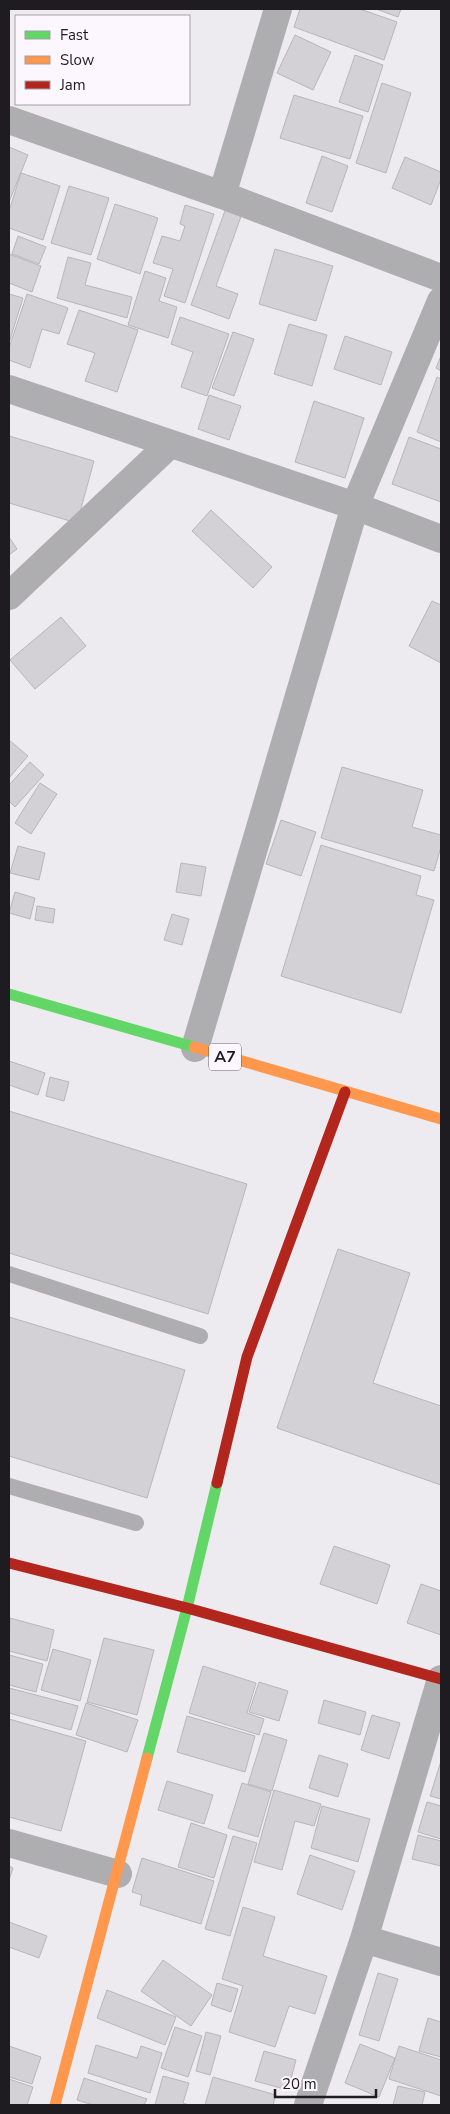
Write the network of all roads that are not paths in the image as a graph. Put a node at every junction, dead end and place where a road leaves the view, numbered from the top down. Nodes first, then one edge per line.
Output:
1 (278, 9) edge
2 (9, 120) edge
3 (222, 195) junction
4 (441, 278) edge
5 (441, 301) edge
6 (9, 389) edge
7 (169, 445) junction
8 (355, 506) junction
9 (441, 539) edge
10 (9, 596) edge
11 (9, 994) edge
12 (194, 1048) junction
13 (345, 1092) junction
14 (441, 1119) edge
15 (9, 1274) edge
16 (200, 1336) dead end
17 (9, 1486) edge
18 (136, 1523) dead end
19 (9, 1564) edge
20 (187, 1608) junction
21 (441, 1679) edge
22 (9, 1843) edge
23 (118, 1874) junction
24 (364, 1939) junction
25 (441, 1962) edge
26 (56, 2105) edge
27 (308, 2105) edge

1 - 3 street
2 - 3 street
3 - 4 street
5 - 8 street
6 - 7 street
7 - 8 street
7 - 10 street
8 - 9 street
8 - 12 street
11 - 12 street, A7
12 - 13 street, A7
13 - 14 street, A7
13 - 20 street
15 - 16 lane
17 - 18 lane
19 - 20 street
20 - 21 street
20 - 23 street
21 - 24 street
22 - 23 street
23 - 26 street
24 - 25 street
24 - 27 street

